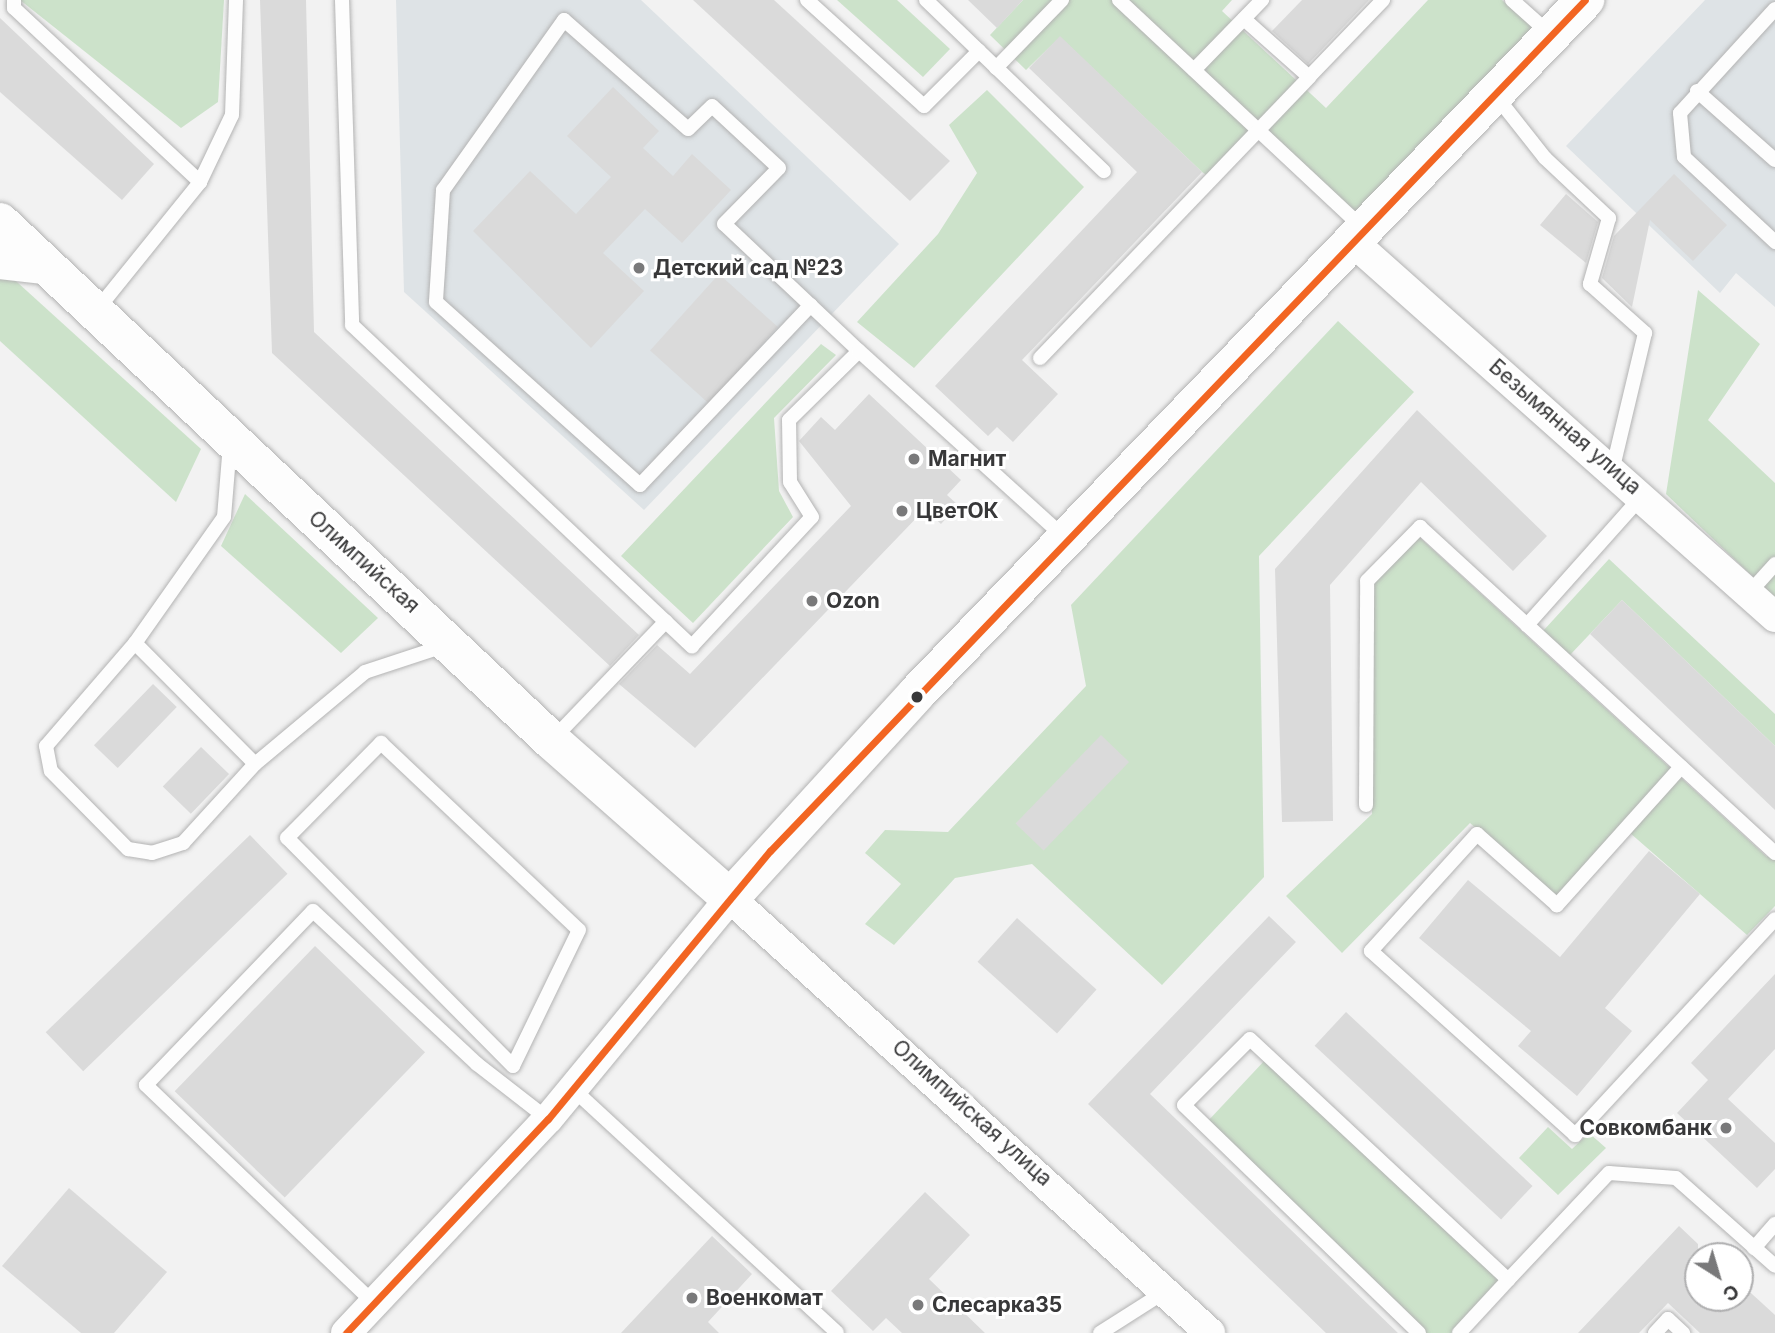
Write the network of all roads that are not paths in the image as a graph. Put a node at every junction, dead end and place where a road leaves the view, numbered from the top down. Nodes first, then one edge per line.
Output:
1 (14, 0) edge
2 (236, 0) edge
3 (342, 0) edge
4 (807, 0) edge
5 (926, 0) edge
6 (1062, 0) edge
7 (1119, 0) edge
8 (1262, 0) edge
9 (1383, 0) edge
10 (1512, 0) edge
11 (1585, 0) edge
12 (1775, 9) edge
13 (1244, 19) junction
14 (1551, 35) junction
15 (979, 51) junction
16 (996, 68) junction
17 (1194, 70) junction
18 (1309, 78) junction
19 (1697, 91) junction
20 (1495, 94) junction
21 (1256, 130) junction
22 (1775, 160) edge
23 (1104, 171) dead end
24 (200, 182) junction
25 (0, 222) edge
26 (1358, 235) junction
27 (1775, 242) edge
28 (0, 264) edge
29 (51, 270) junction
30 (811, 305) junction
31 (96, 311) junction
32 (859, 351) junction
33 (1040, 358) dead end
34 (231, 439) junction
35 (1613, 467) junction
36 (1643, 495) junction
37 (1066, 539) junction
38 (1775, 564) edge
39 (1749, 593) junction
40 (1775, 617) edge
41 (666, 621) junction
42 (1527, 625) junction
43 (135, 643) junction
44 (453, 643) junction
45 (552, 741) junction
46 (255, 764) junction
47 (1681, 767) junction
48 (1366, 805) dead end
49 (1775, 853) edge
50 (730, 898) junction
51 (1775, 919) edge
52 (513, 1066) joint
53 (573, 1089) junction
54 (548, 1119) junction
55 (1775, 1224) edge
56 (1747, 1242) edge
57 (1754, 1248) joint
58 (1775, 1266) edge
59 (1508, 1280) junction
60 (1166, 1291) junction
61 (375, 1304) junction
62 (346, 1333) edge
63 (837, 1333) edge
64 (1100, 1333) edge
65 (1210, 1333) edge
66 (1419, 1333) edge
67 (1459, 1333) edge
68 (1656, 1333) edge
69 (1684, 1333) edge

1 - 24 lane
2 - 24 lane
3 - 41 lane
4 - 15 lane
5 - 15 lane
6 - 16 lane
7 - 17 lane
8 - 13 lane
9 - 18 lane
10 - 14 lane
11 - 14 main road
12 - 19 lane
13 - 17 lane
13 - 18 lane
14 - 20 main road
15 - 16 lane
16 - 23 lane
17 - 21 lane
18 - 21 lane
19 - 22 lane
19 - 27 lane
20 - 26 main road
20 - 35 lane
21 - 26 lane
21 - 33 lane
24 - 31 lane
25 - 29 main road, Олимпийская
26 - 35 street, Безымянная улица
26 - 37 main road
28 - 29 street
29 - 31 main road, Олимпийская
30 - 30 lane
30 - 32 lane
31 - 34 main road, Олимпийская
32 - 37 lane
32 - 41 lane
34 - 43 lane
34 - 44 main road, Олимпийская
35 - 36 street, Безымянная улица
36 - 39 street, Безымянная улица
36 - 42 lane
37 - 50 main road
38 - 39 lane
39 - 40 street, Безымянная улица
41 - 45 lane
42 - 47 lane
42 - 48 lane
43 - 46 lane
43 - 46 lane
44 - 45 main road, Олимпийская
44 - 46 lane
45 - 50 main road, Олимпийская
47 - 49 lane
47 - 51 lane
50 - 53 street
50 - 60 street, Олимпийская улица
52 - 52 lane
53 - 54 street
53 - 63 lane
54 - 61 street
54 - 61 lane
55 - 57 lane
56 - 59 lane
57 - 58 lane
59 - 66 lane
59 - 67 lane
60 - 64 lane
60 - 65 street, Олимпийская улица
61 - 62 street
68 - 69 lane

